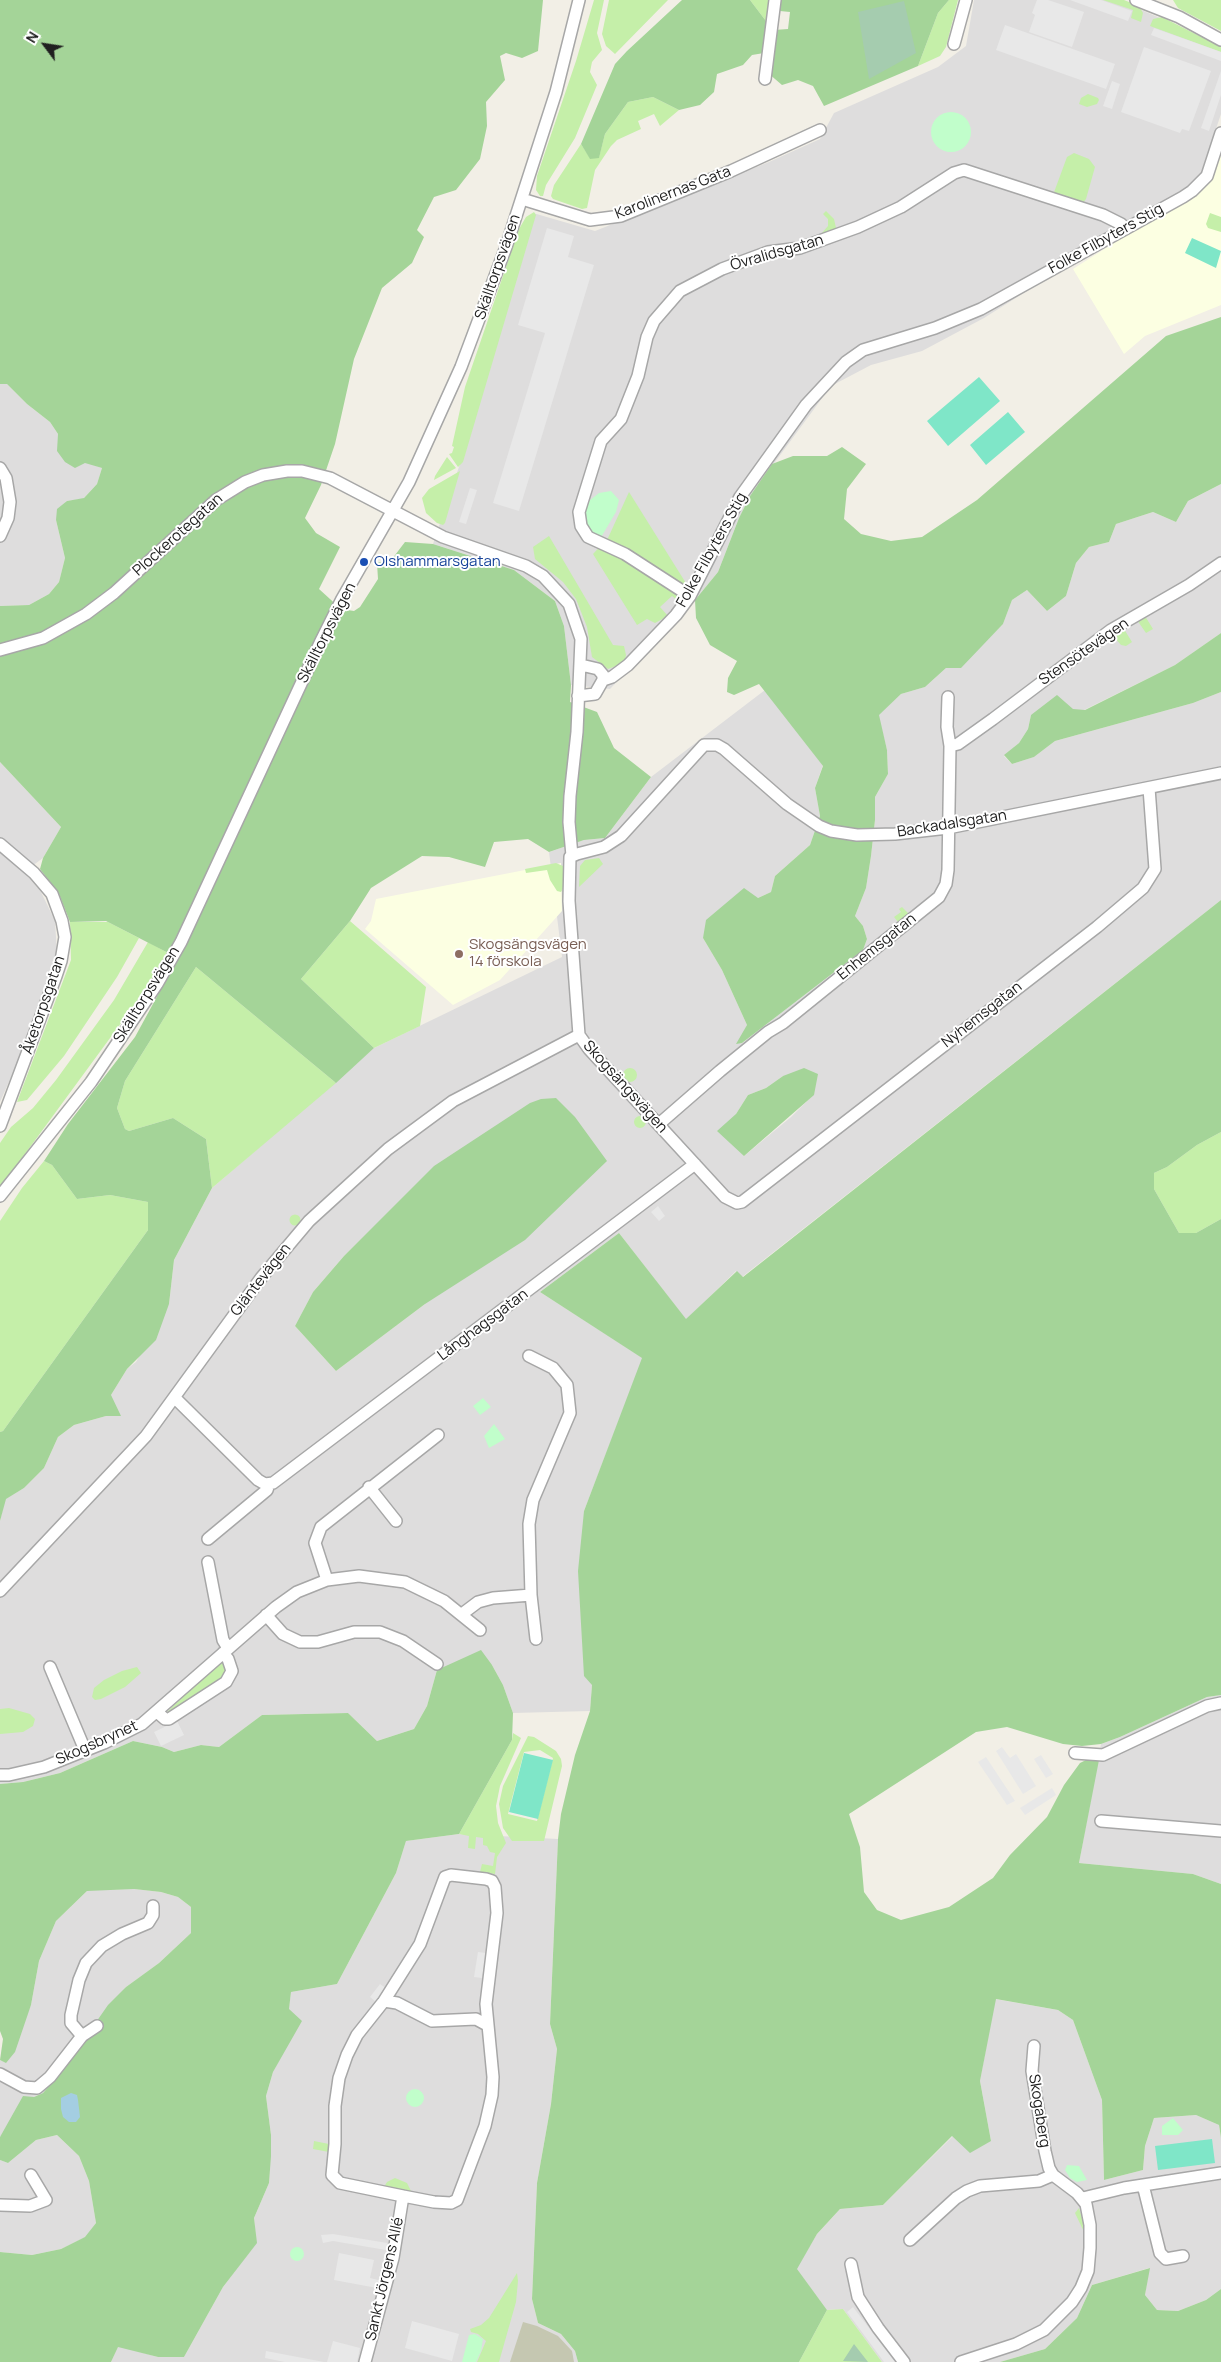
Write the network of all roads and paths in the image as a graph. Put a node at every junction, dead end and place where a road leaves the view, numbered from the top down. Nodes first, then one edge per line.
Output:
1 (579, 0) edge
2 (775, 0) edge
3 (966, 0) edge
4 (1136, 0) edge
5 (1154, 3) edge
6 (1221, 40) edge
7 (954, 44) dead end
8 (765, 79) dead end
9 (820, 130) dead end
10 (1221, 133) edge
11 (522, 199) junction
12 (1125, 228) junction
13 (0, 468) edge
14 (394, 511) junction
15 (0, 536) edge
16 (1221, 563) edge
17 (690, 596) junction
18 (0, 650) edge
19 (581, 665) junction
20 (603, 680) junction
21 (578, 696) junction
22 (948, 697) dead end
23 (950, 746) junction
24 (1221, 773) edge
25 (1149, 788) junction
26 (948, 828) junction
27 (0, 844) edge
28 (572, 856) junction
29 (579, 1035) junction
30 (659, 1124) junction
31 (0, 1126) edge
32 (696, 1164) junction
33 (0, 1196) edge
34 (737, 1203) joint
35 (529, 1356) dead end
36 (175, 1398) junction
37 (438, 1435) dead end
38 (269, 1484) junction
39 (369, 1488) junction
40 (396, 1521) dead end
41 (208, 1539) dead end
42 (208, 1562) dead end
43 (327, 1580) junction
44 (0, 1591) edge
45 (531, 1595) junction
46 (462, 1614) junction
47 (266, 1615) junction
48 (480, 1630) dead end
49 (536, 1639) dead end
50 (226, 1650) junction
51 (437, 1664) dead end
52 (50, 1666) dead end
53 (1221, 1703) edge
54 (157, 1712) junction
55 (85, 1750) junction
56 (1075, 1753) dead end
57 (0, 1775) edge
58 (1101, 1821) dead end
59 (1221, 1831) edge
60 (153, 1906) dead end
61 (387, 1996) junction
62 (486, 2011) junction
63 (476, 2019) junction
64 (487, 2025) junction
65 (97, 2026) dead end
66 (82, 2036) junction
67 (1034, 2046) dead end
68 (0, 2074) edge
69 (1221, 2173) edge
70 (31, 2175) dead end
71 (1053, 2175) junction
72 (1143, 2185) junction
73 (403, 2196) junction
74 (1083, 2198) junction
75 (0, 2205) edge
76 (910, 2240) dead end
77 (1183, 2256) dead end
78 (850, 2264) dead end
79 (366, 2362) edge
80 (904, 2362) edge
81 (961, 2362) edge

1 - 11 street, Skälltorpsvägen
2 - 8 street
3 - 7 street
4 - 5 street
5 - 6 street
9 - 11 street, Karolinernas Gata
10 - 12 street, Folke Filbyters Stig
11 - 14 street, Skälltorpsvägen
12 - 17 street, Folke Filbyters Stig
12 - 17 street, Övralidsgatan
13 - 15 street
14 - 18 street, Plockerotegatan
14 - 19 street
14 - 33 street, Skälltorpsvägen
16 - 23 street, Stensötevägen
17 - 20 street, Folke Filbyters Stig
19 - 20 street
19 - 21 street
20 - 21 street
21 - 28 street
22 - 23 street, Enhemsgatan
23 - 26 street, Enhemsgatan
24 - 25 street, Backadalsgatan
25 - 26 street, Backadalsgatan
25 - 34 street, Nyhemsgatan
26 - 28 street, Backadalsgatan
26 - 30 street, Enhemsgatan
27 - 31 street, Åketorpsgatan
28 - 29 street, Skogsängsvägen
29 - 30 street, Skogsängsvägen
29 - 36 street, Gläntevägen
30 - 32 street, Skogsängsvägen
32 - 34 street, Skogsängsvägen
32 - 38 street, Långhagsgatan
35 - 45 street
36 - 38 street
36 - 44 street, Gläntevägen
37 - 39 street
38 - 41 street, Långhagsgatan
39 - 40 street
39 - 43 street
42 - 50 street
43 - 46 street, Skogsbrynet
43 - 47 street, Skogsbrynet
45 - 46 street
45 - 49 street
46 - 48 street, Skogsbrynet
47 - 50 street, Skogsbrynet
47 - 51 street
50 - 54 street, Skogsbrynet
50 - 54 street
52 - 55 street
53 - 56 street
54 - 55 street, Skogsbrynet
55 - 57 street, Skogsbrynet
58 - 59 street
60 - 66 street
61 - 62 street, Sankt Jörgens Allé
61 - 63 street
61 - 73 street, Sankt Jörgens Allé
62 - 63 street
62 - 64 street, Sankt Jörgens Allé
63 - 64 street
64 - 73 street, Sankt Jörgens Allé
65 - 66 street
66 - 68 street
67 - 71 street, Skogaberg
69 - 72 street
70 - 75 street
71 - 74 street
71 - 76 street
72 - 74 street
72 - 77 street
73 - 79 street, Sankt Jörgens Allé
74 - 81 street
78 - 80 street

